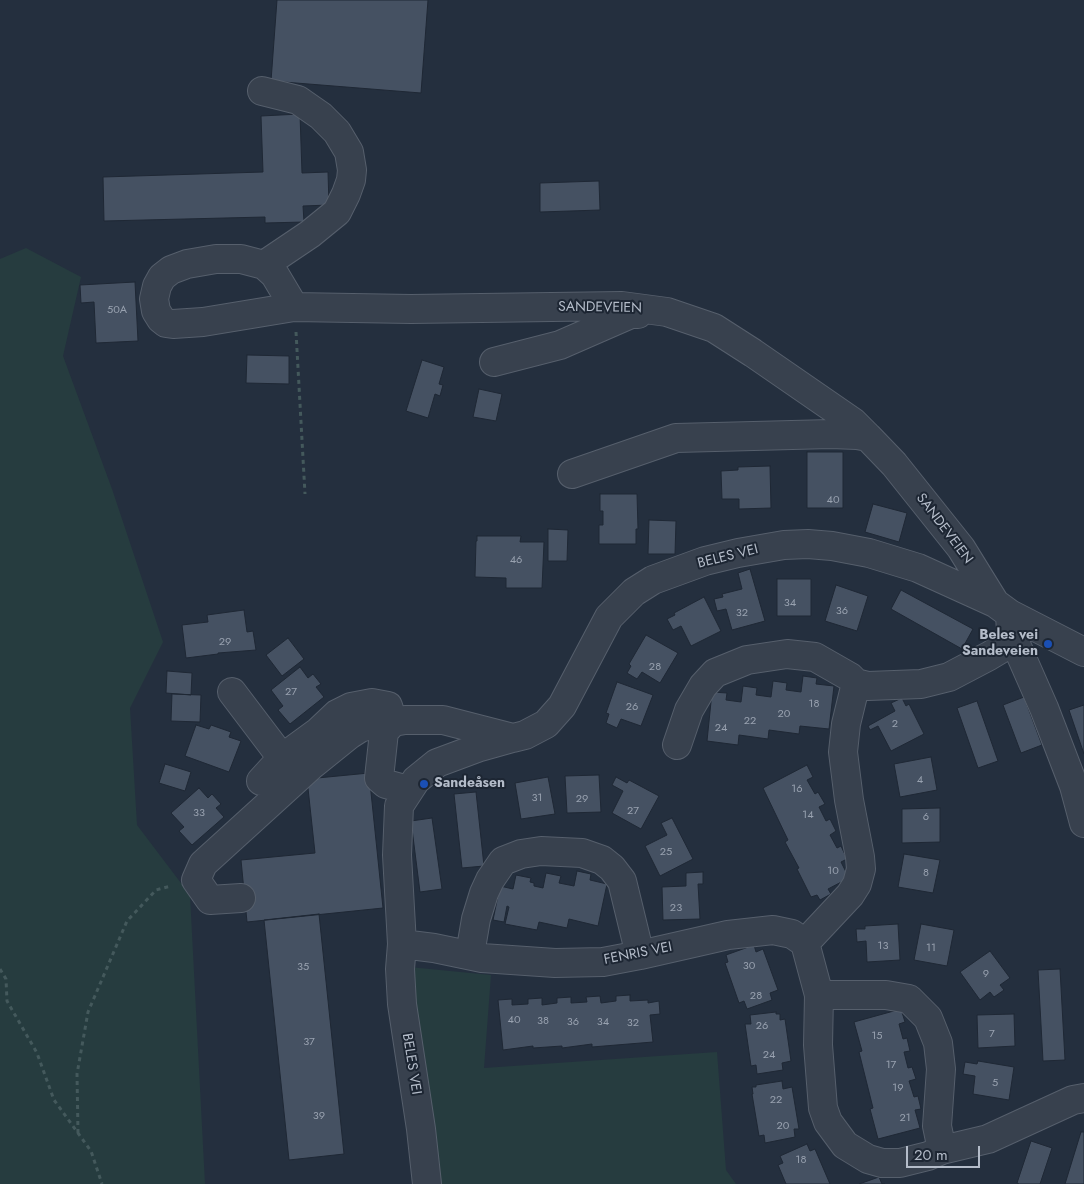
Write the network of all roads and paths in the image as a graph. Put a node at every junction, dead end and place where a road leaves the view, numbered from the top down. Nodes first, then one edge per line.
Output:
1 (262, 91) dead end
2 (264, 265) junction
3 (294, 307) junction
4 (667, 312) junction
5 (494, 362) dead end
6 (868, 437) junction
7 (572, 474) dead end
8 (305, 494) dead end
9 (1005, 617) junction
10 (1084, 652) edge
11 (856, 683) junction
12 (232, 692) dead end
13 (393, 722) junction
14 (513, 738) junction
15 (676, 745) dead end
16 (282, 758) junction
17 (261, 780) dead end
18 (408, 790) junction
19 (1084, 823) edge
20 (196, 880) junction
21 (241, 898) dead end
22 (805, 943) junction
23 (408, 945) junction
24 (470, 954) junction
25 (640, 955) junction
26 (0, 969) edge
27 (819, 995) junction
28 (1084, 1098) edge
29 (78, 1133) junction
30 (942, 1150) junction
31 (102, 1184) edge
32 (427, 1184) edge

1 - 2 street
2 - 3 street
2 - 3 street, SANDEVEIEN
3 - 4 street, SANDEVEIEN
3 - 8 path
4 - 5 street
4 - 6 street, SANDEVEIEN
6 - 7 street
6 - 9 street, SANDEVEIEN
9 - 10 street, BELES VEI
9 - 11 street
9 - 14 street, BELES VEI
9 - 19 street, SANDEVEIEN
11 - 15 street
11 - 22 street
12 - 16 street
13 - 14 street
13 - 16 street
13 - 18 street
13 - 20 street
14 - 18 street, BELES VEI
16 - 17 street
18 - 23 street, BELES VEI
20 - 21 street
20 - 29 path
22 - 25 street, FENRIS VEI
22 - 27 street
23 - 24 street, FENRIS VEI
23 - 32 street, BELES VEI
24 - 25 street, FENRIS VEI
24 - 25 street
26 - 29 path
27 - 30 street
27 - 30 street
28 - 30 street
29 - 31 path

